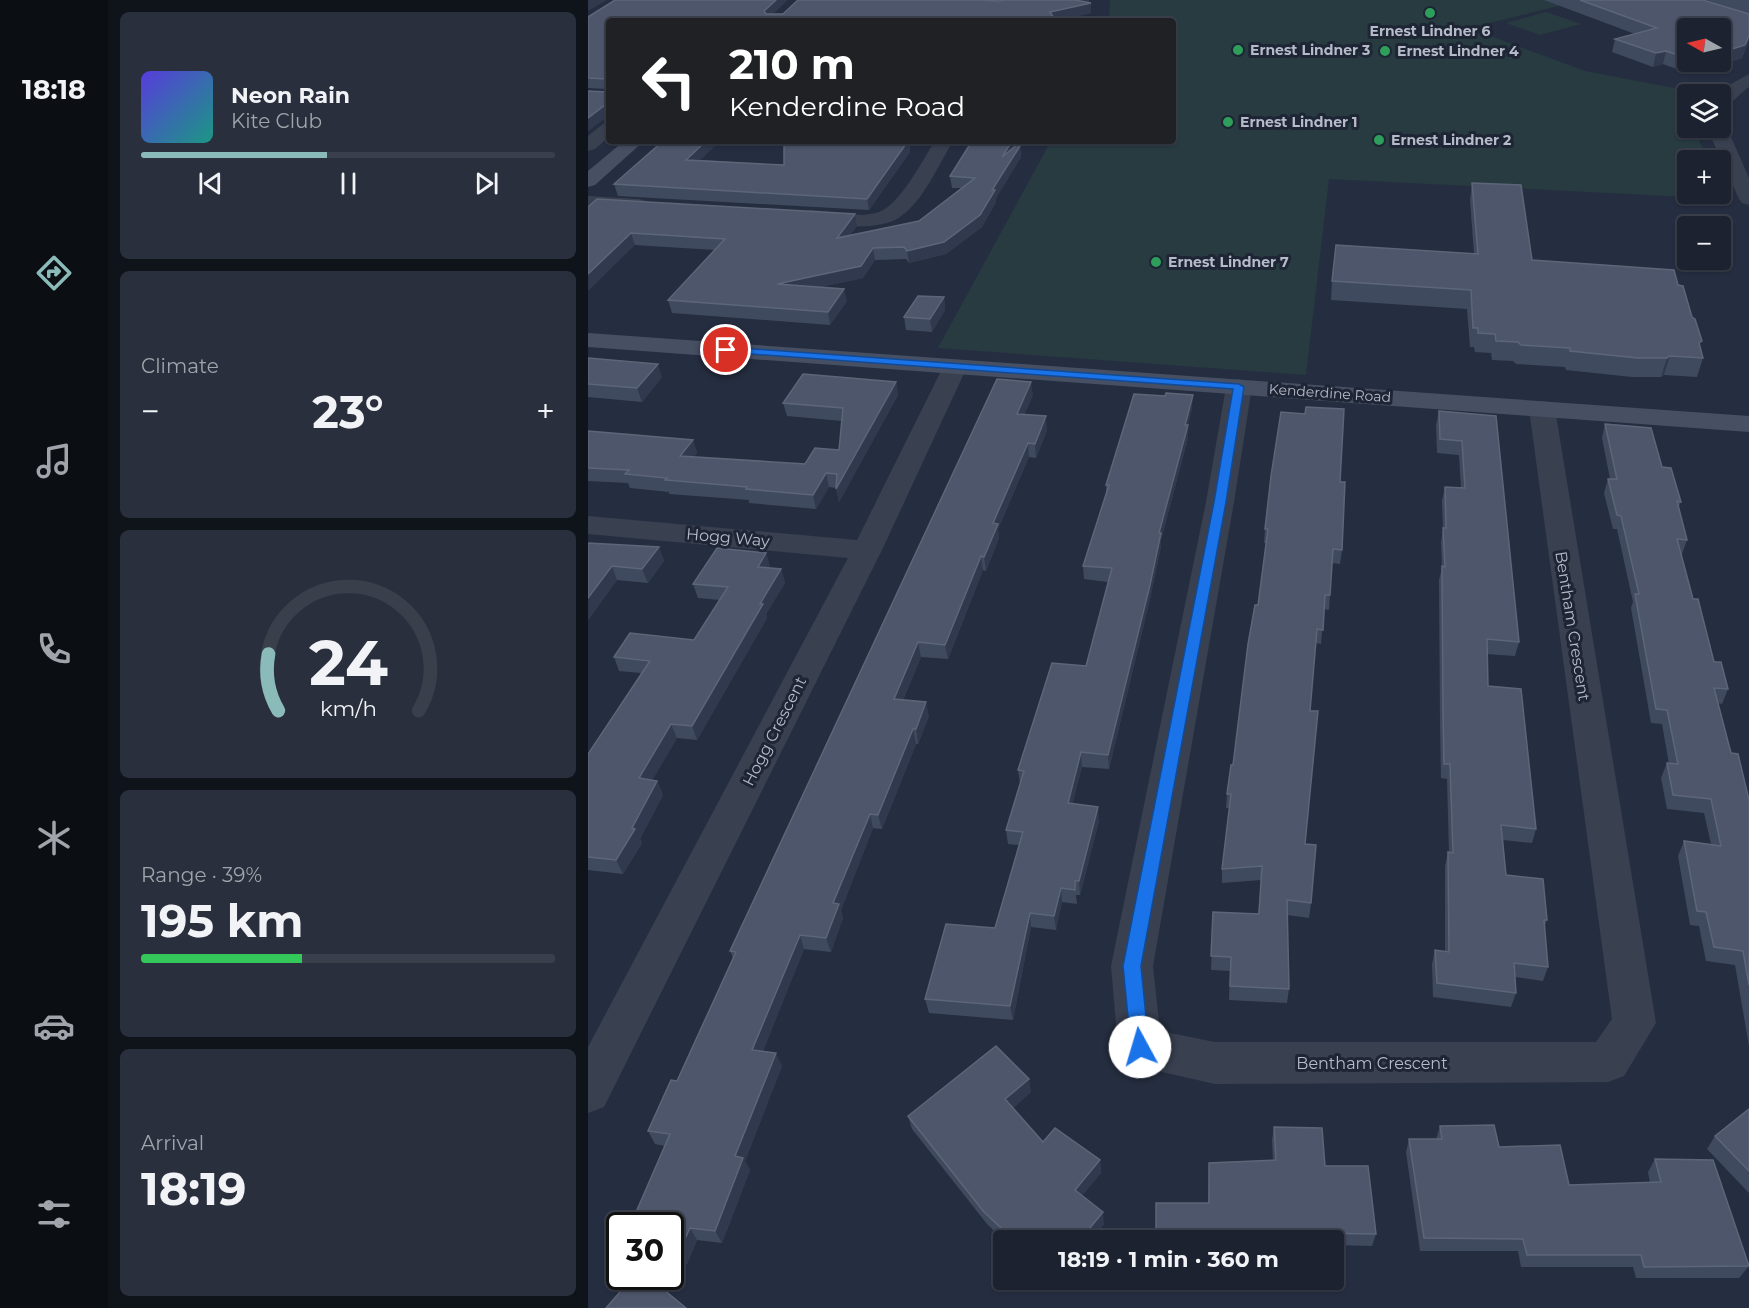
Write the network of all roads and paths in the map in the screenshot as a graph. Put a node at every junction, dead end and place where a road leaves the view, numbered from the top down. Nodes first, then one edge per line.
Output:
1 (1749, 79) edge
2 (1731, 91) edge
3 (606, 130) edge
4 (1720, 138) edge
5 (588, 144) edge
6 (631, 144) edge
7 (942, 144) edge
8 (588, 160) edge
9 (610, 162) junction
10 (588, 181) edge
11 (1749, 199) edge
12 (588, 202) edge
13 (659, 206) edge
14 (797, 215) edge
15 (588, 340) edge
16 (955, 367) junction
17 (1239, 387) junction
18 (1542, 409) junction
19 (1749, 424) edge
20 (588, 525) edge
21 (867, 550) junction
22 (588, 1092) edge

1 - 2 street
3 - 5 street
4 - 11 street
6 - 9 street
7 - 14 street
8 - 9 street
9 - 10 street
12 - 13 street
15 - 16 street, Kenderdine Road
16 - 17 street, Kenderdine Road
16 - 21 street, Hogg Crescent
17 - 18 street, Kenderdine Road
17 - 18 street, Bentham Crescent
18 - 19 street, Kenderdine Road
20 - 21 street, Hogg Way
21 - 22 street, Hogg Crescent

